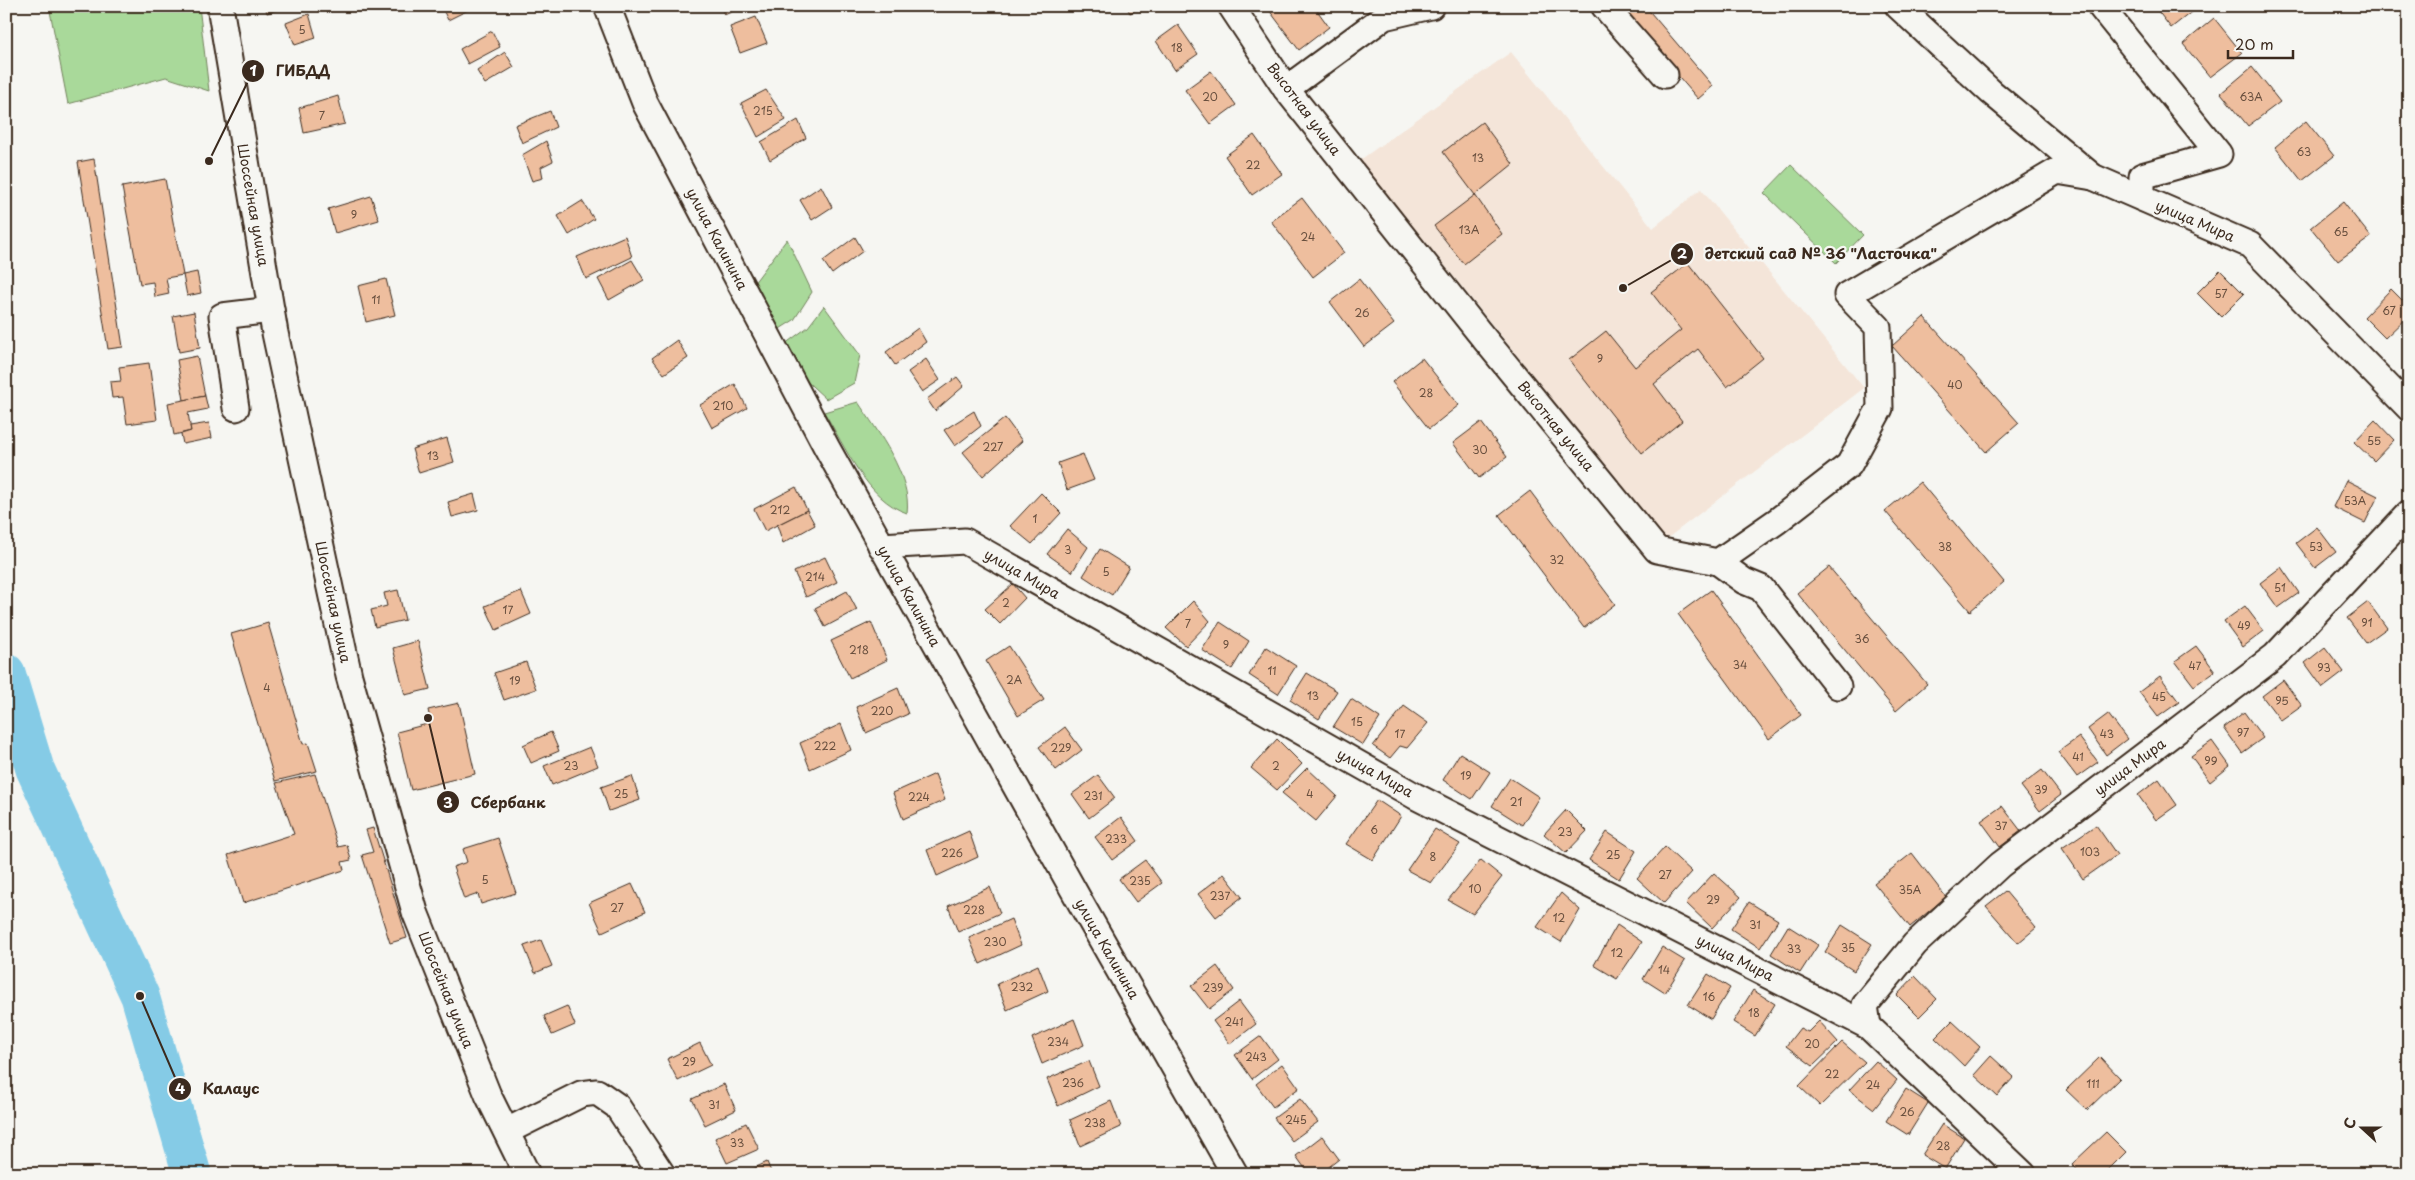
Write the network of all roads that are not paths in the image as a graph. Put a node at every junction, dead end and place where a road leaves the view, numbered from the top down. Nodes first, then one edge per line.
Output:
1 (220, 6) edge
2 (607, 6) edge
3 (1231, 6) edge
4 (1431, 6) edge
5 (1604, 6) edge
6 (1898, 6) edge
7 (2100, 6) edge
8 (1665, 76) dead end
9 (1286, 89) junction
10 (2093, 177) junction
11 (2142, 198) junction
12 (271, 310) junction
13 (236, 408) dead end
14 (2409, 408) edge
15 (2409, 512) edge
16 (881, 546) junction
17 (1718, 562) junction
18 (1838, 686) dead end
19 (1868, 1026) junction
20 (507, 1131) junction
21 (527, 1174) edge
22 (662, 1174) edge
23 (1235, 1174) edge
24 (2023, 1174) edge

1 - 12 street, Шоссейная улица
2 - 16 street, улица Калинина
3 - 9 street, Высотная улица
4 - 9 street
5 - 8 street
6 - 10 street
7 - 11 street, улица Мира
9 - 17 street, Высотная улица
10 - 11 street
10 - 17 street
11 - 14 street, улица Мира
12 - 13 street
12 - 20 street, Шоссейная улица
15 - 19 street, улица Мира
16 - 19 street, улица Мира
16 - 23 street, улица Калинина
17 - 18 street
19 - 24 street, улица Мира
20 - 21 street, Шоссейная улица
20 - 22 street

